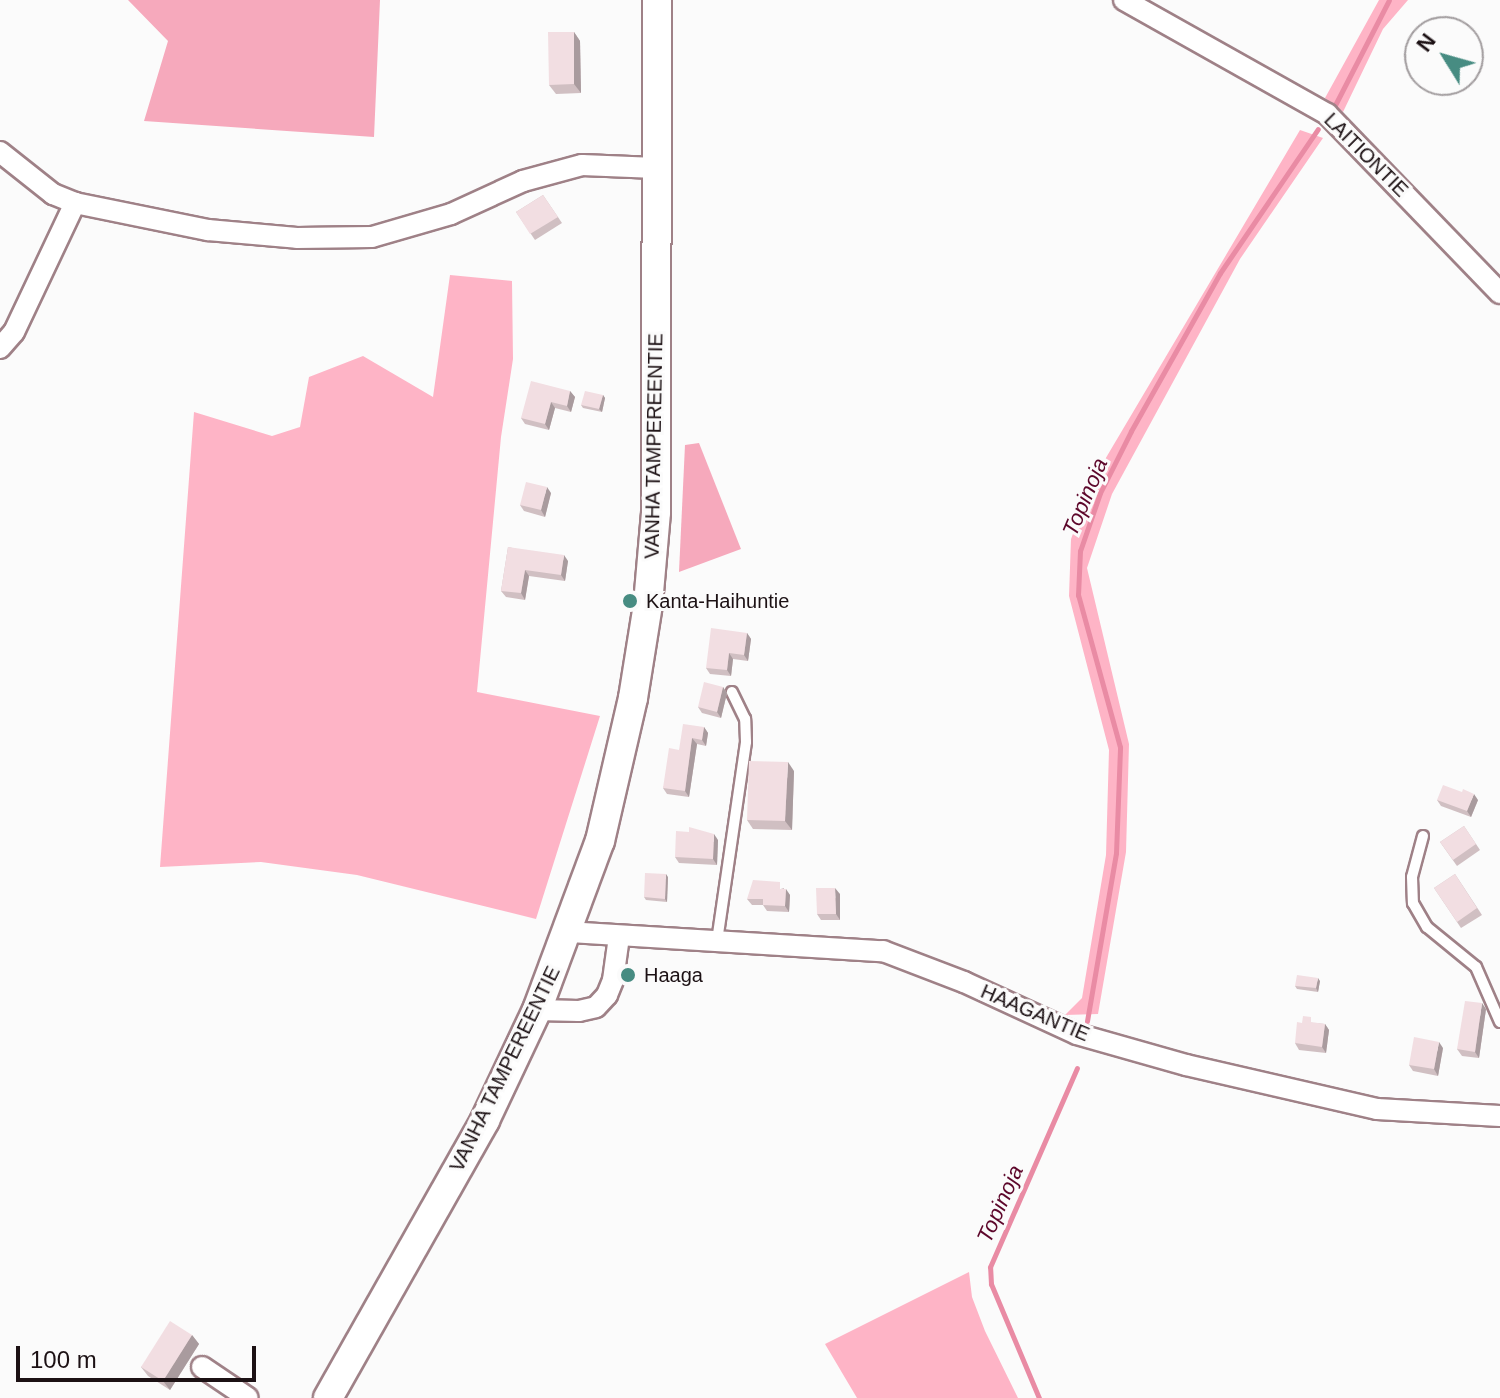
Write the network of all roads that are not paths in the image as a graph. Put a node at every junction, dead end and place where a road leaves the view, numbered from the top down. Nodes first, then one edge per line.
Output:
1 (657, 0) edge
2 (1124, 0) edge
3 (0, 152) edge
4 (656, 168) junction
5 (75, 203) junction
6 (1500, 293) edge
7 (0, 348) edge
8 (732, 692) dead end
9 (1423, 836) dead end
10 (568, 932) junction
11 (619, 937) junction
12 (717, 941) junction
13 (537, 1010) junction
14 (1500, 1022) edge
15 (1500, 1116) edge
16 (202, 1367) dead end
17 (248, 1398) edge
18 (328, 1398) edge

1 - 4 main road, VANHA TAMPEREENTIE
2 - 6 street, LAITIONTIE
3 - 5 street
4 - 5 street
4 - 10 main road, VANHA TAMPEREENTIE
5 - 7 street
8 - 12 lane
9 - 14 lane
10 - 11 street, HAAGANTIE
10 - 13 main road, VANHA TAMPEREENTIE
11 - 12 street, HAAGANTIE
11 - 13 street
12 - 15 street, HAAGANTIE
13 - 18 main road, VANHA TAMPEREENTIE
16 - 17 street

